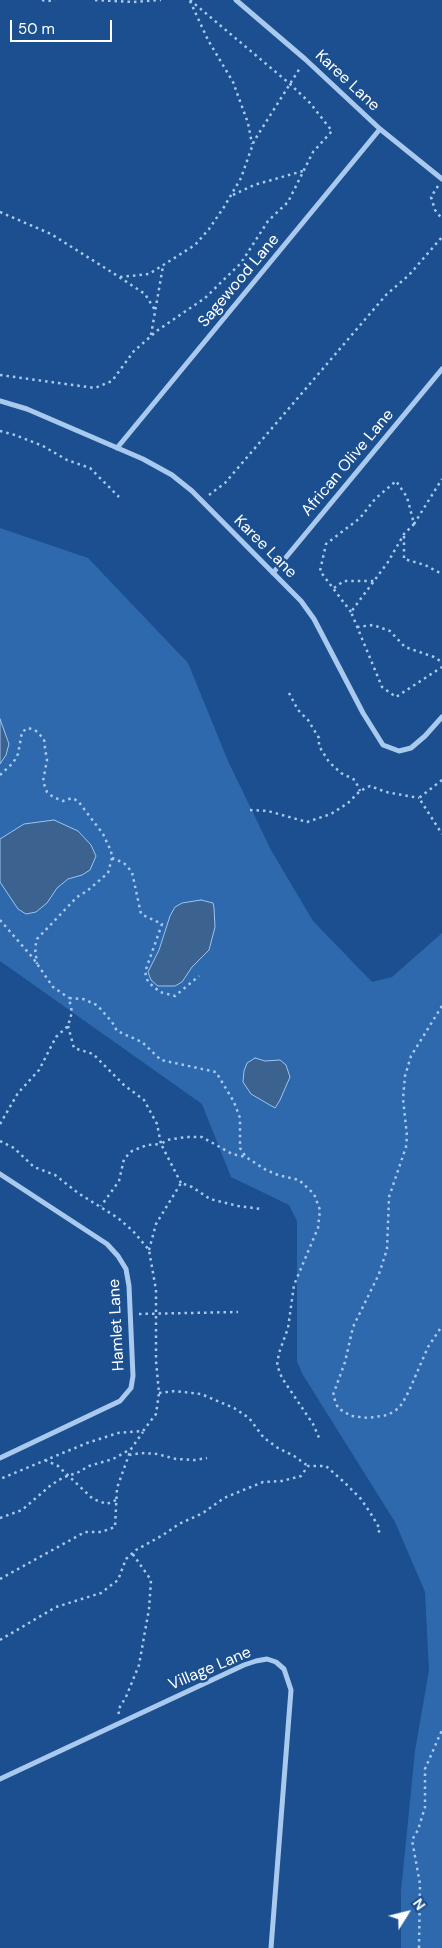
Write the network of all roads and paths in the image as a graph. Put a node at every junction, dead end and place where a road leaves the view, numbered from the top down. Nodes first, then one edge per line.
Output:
1 (42, 0) edge
2 (55, 0) edge
3 (95, 0) edge
4 (161, 0) edge
5 (190, 0) edge
6 (236, 0) edge
7 (305, 60) junction
8 (290, 84) junction
9 (380, 129) junction
10 (253, 146) junction
11 (303, 171) junction
12 (442, 179) edge
13 (231, 195) junction
14 (0, 212) edge
15 (442, 219) edge
16 (442, 236) edge
17 (164, 265) junction
18 (120, 277) junction
19 (155, 310) junction
20 (151, 336) junction
21 (442, 370) edge
22 (0, 375) edge
23 (0, 401) edge
24 (0, 431) edge
25 (118, 448) junction
26 (442, 479) edge
27 (119, 497) dead end
28 (202, 501) junction
29 (414, 524) junction
30 (404, 534) junction
31 (274, 573) junction
32 (442, 574) edge
33 (374, 581) junction
34 (334, 588) junction
35 (351, 612) junction
36 (357, 628) junction
37 (442, 662) edge
38 (442, 667) edge
39 (290, 693) dead end
40 (442, 717) edge
41 (0, 775) edge
42 (442, 780) edge
43 (360, 791) junction
44 (419, 798) junction
45 (250, 810) dead end
46 (442, 834) edge
47 (112, 858) junction
48 (0, 920) edge
49 (37, 964) junction
50 (199, 976) dead end
51 (69, 998) junction
52 (442, 1006) edge
53 (68, 1026) junction
54 (0, 1124) edge
55 (0, 1141) edge
56 (161, 1144) junction
57 (246, 1157) junction
58 (0, 1174) edge
59 (181, 1183) junction
60 (101, 1206) junction
61 (261, 1210) dead end
62 (149, 1250) junction
63 (238, 1312) dead end
64 (130, 1314) junction
65 (156, 1314) junction
66 (442, 1326) edge
67 (159, 1393) junction
68 (143, 1431) junction
69 (320, 1440) dead end
70 (131, 1449) junction
71 (129, 1455) junction
72 (0, 1458) edge
73 (207, 1458) dead end
74 (44, 1460) junction
75 (308, 1466) junction
76 (69, 1476) junction
77 (0, 1479) edge
78 (116, 1500) junction
79 (0, 1518) edge
80 (378, 1534) dead end
81 (132, 1553) junction
82 (0, 1579) edge
83 (0, 1640) edge
84 (121, 1722) junction
85 (442, 1730) edge
86 (0, 1778) edge
87 (272, 1948) edge
88 (419, 1948) edge

1 - 2 path
3 - 4 path
5 - 8 path
5 - 10 path
6 - 7 street, Karee Lane
7 - 8 path
7 - 9 street, Karee Lane
8 - 10 path
8 - 11 path
9 - 12 street, Karee Lane
9 - 25 street, Sagewood Lane
10 - 13 path
11 - 13 path
11 - 20 path
12 - 15 path
13 - 17 path
14 - 18 path
16 - 28 path
17 - 18 path
17 - 19 path
18 - 19 path
19 - 20 path
20 - 22 path
21 - 31 street, African Olive Lane
23 - 25 street, Karee Lane
24 - 27 path
25 - 28 street, Karee Lane
26 - 29 path
28 - 31 street, Karee Lane
29 - 30 path
29 - 34 path
30 - 32 path
30 - 33 path
31 - 40 street, Karee Lane
33 - 34 path
33 - 35 path
34 - 35 path
35 - 36 path
36 - 37 path
36 - 38 path
39 - 43 path
41 - 47 path
42 - 44 path
43 - 44 path
43 - 45 path
44 - 46 path
47 - 49 path
47 - 50 path
48 - 49 path
49 - 51 path
51 - 53 path
51 - 57 path
52 - 66 path
53 - 54 path
53 - 56 path
55 - 60 path
56 - 57 path
56 - 59 path
56 - 60 path
57 - 69 path
58 - 64 street, Hamlet Lane
59 - 61 path
59 - 62 path
60 - 62 path
62 - 65 path
63 - 65 path
64 - 65 path
64 - 72 street, Hamlet Lane
65 - 67 path
67 - 68 path
67 - 75 path
68 - 70 path
68 - 74 path
70 - 71 path
70 - 76 path
71 - 73 path
71 - 78 path
74 - 76 path
74 - 77 path
75 - 80 path
75 - 81 path
76 - 78 path
76 - 79 path
78 - 82 path
81 - 83 path
81 - 84 path
84 - 86 street, Village Lane
84 - 87 street, Village Lane
85 - 88 path

